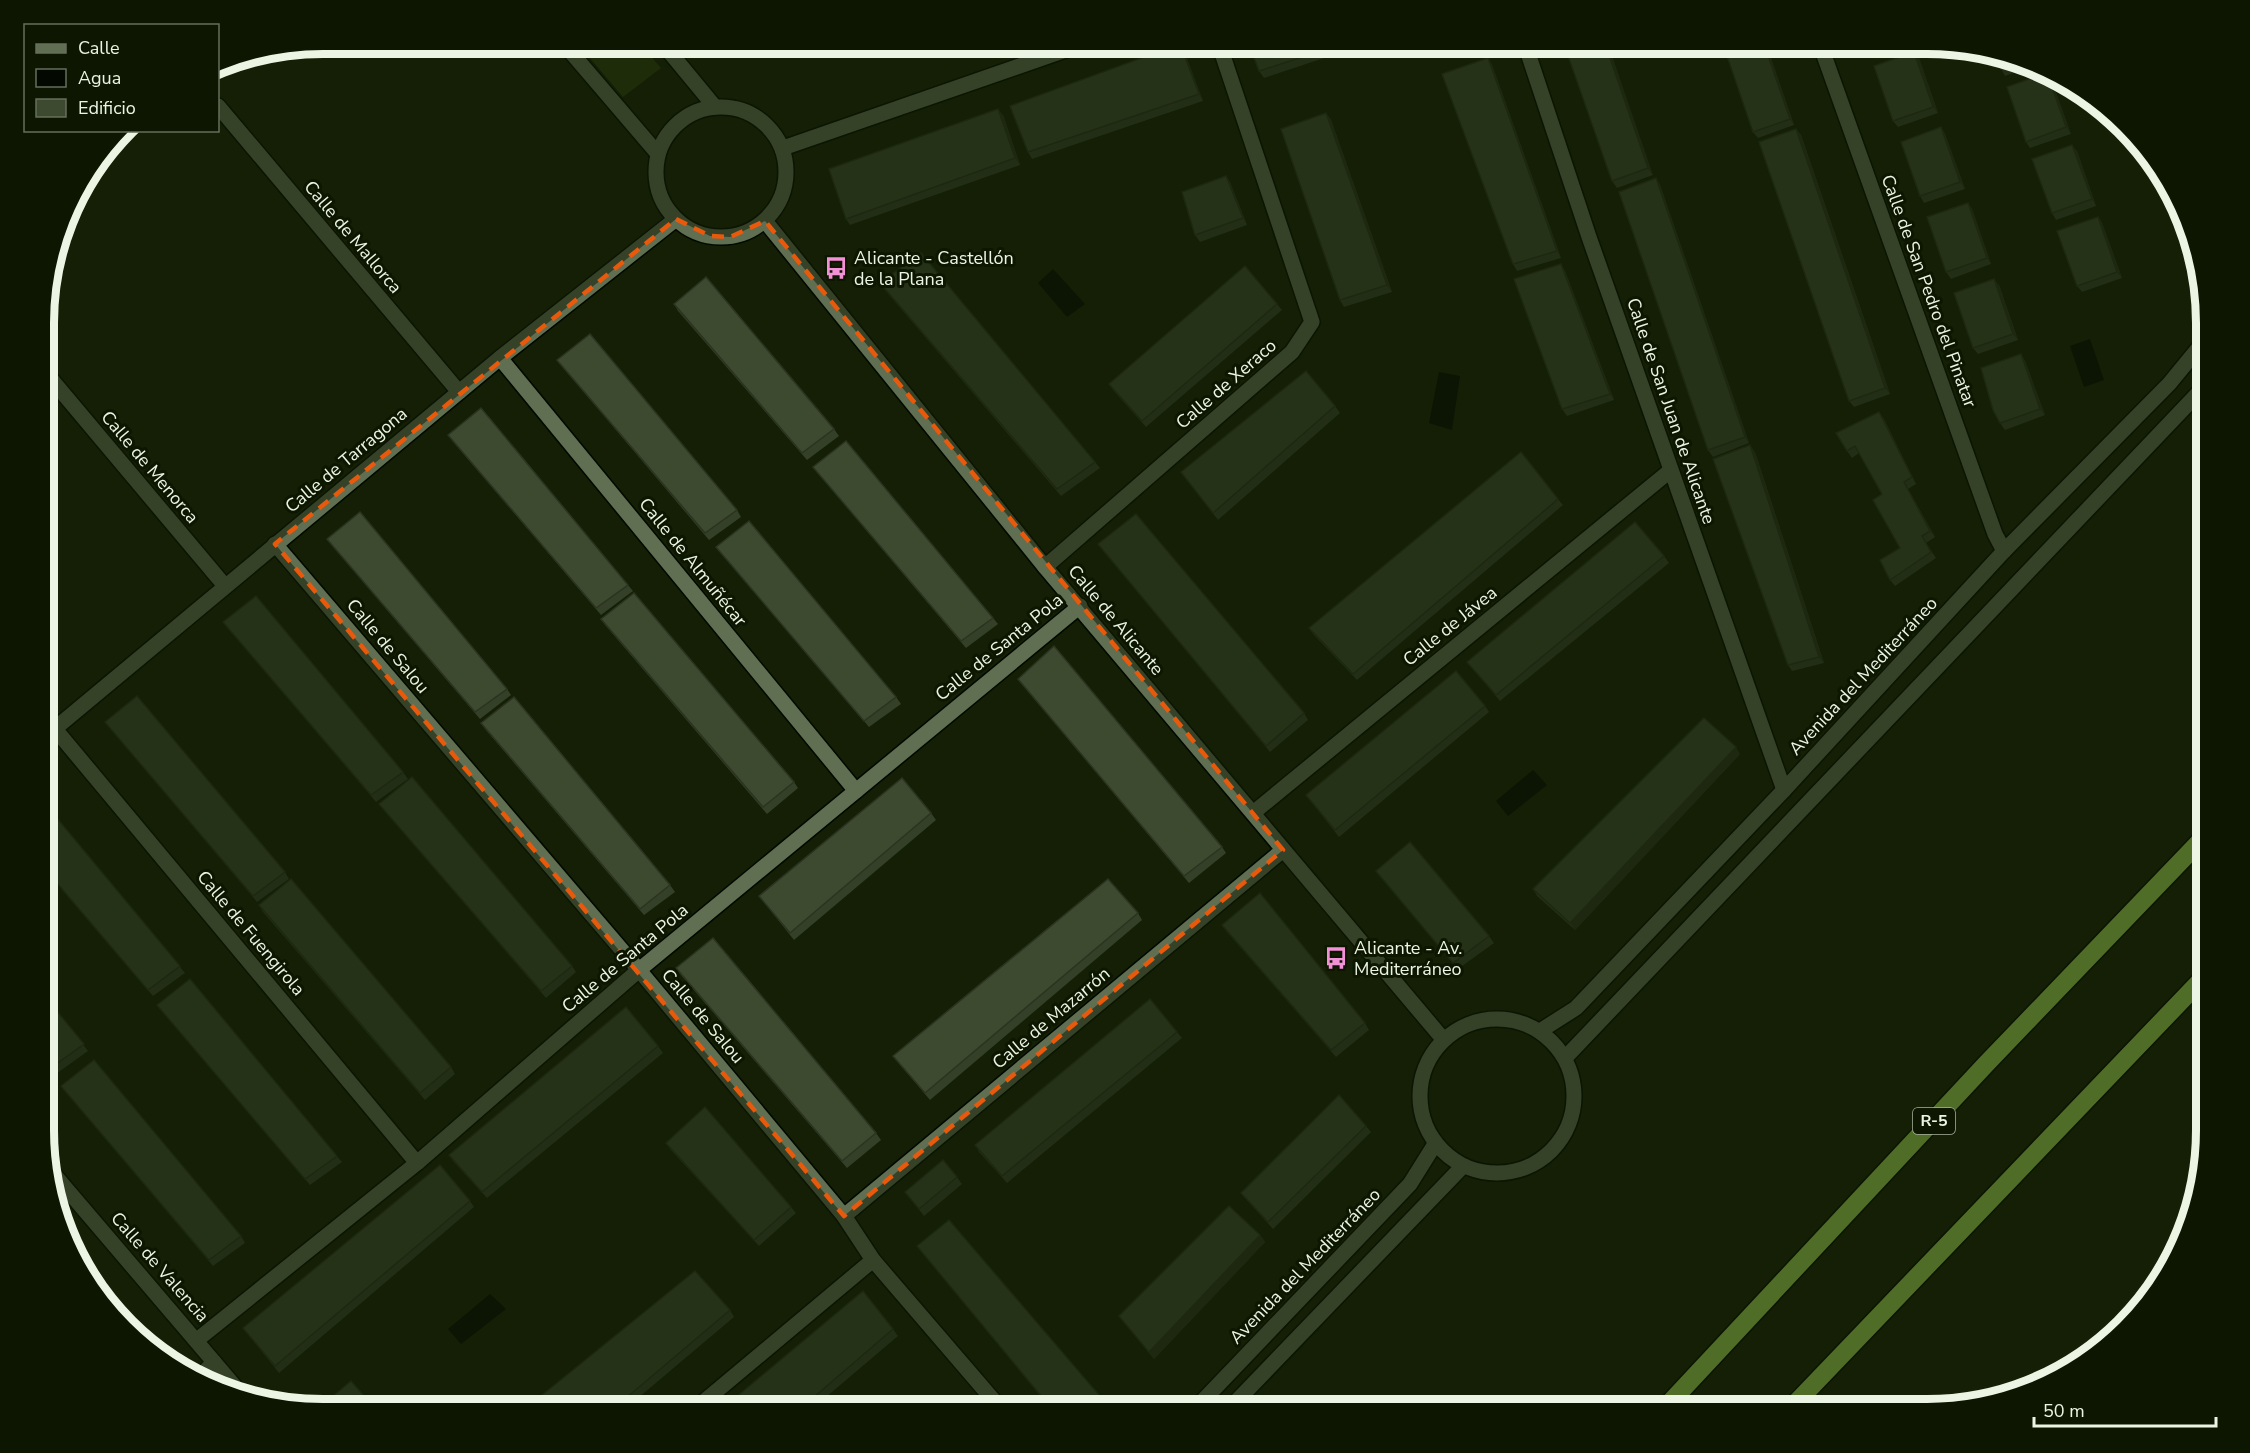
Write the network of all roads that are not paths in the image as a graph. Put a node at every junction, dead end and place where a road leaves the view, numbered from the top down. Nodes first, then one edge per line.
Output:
1 (573, 54) edge
2 (671, 54) edge
3 (1054, 54) edge
4 (1222, 54) edge
5 (1528, 54) edge
6 (1824, 54) edge
7 (219, 107) edge
8 (715, 107) junction
9 (783, 148) junction
10 (658, 154) junction
11 (676, 219) junction
12 (765, 221) junction
13 (2196, 351) edge
14 (500, 358) junction
15 (54, 383) edge
16 (459, 392) junction
17 (2196, 395) edge
18 (1671, 470) junction
19 (275, 544) junction
20 (2004, 551) junction
21 (1046, 567) junction
22 (225, 586) junction
23 (1080, 606) junction
24 (54, 729) edge
25 (54, 737) edge
26 (1784, 790) junction
27 (856, 791) junction
28 (1253, 813) junction
29 (2196, 845) edge
30 (1284, 850) junction
31 (639, 970) junction
32 (2196, 985) edge
33 (1540, 1031) junction
34 (1443, 1039) junction
35 (1565, 1058) junction
36 (1435, 1144) junction
37 (417, 1163) junction
38 (1463, 1166) junction
39 (59, 1180) edge
40 (844, 1216) junction
41 (873, 1260) junction
42 (197, 1340) junction
43 (214, 1362) junction
44 (205, 1372) edge
45 (232, 1383) edge
46 (707, 1399) edge
47 (992, 1399) edge
48 (1205, 1399) edge
49 (1238, 1399) edge
50 (1673, 1399) edge
51 (1800, 1399) edge

1 - 10 street
2 - 8 street
3 - 9 street
4 - 21 street, Calle de Xeraco
5 - 18 street, Calle de San Juan de Alicante
6 - 20 street, Calle de San Pedro del Pinatar
7 - 16 street, Calle de Mallorca
8 - 9 street
8 - 10 street
9 - 12 street
10 - 11 street
11 - 12 street
11 - 14 street, Calle de Tarragona
12 - 21 street, Calle de Alicante
13 - 20 street, Avenida del Mediterráneo
14 - 16 street, Calle de Tarragona
14 - 27 street, Calle de Almuñécar
15 - 22 street, Calle de Menorca
16 - 19 street, Calle de Tarragona
17 - 35 street
18 - 26 street, Calle de San Juan de Alicante
18 - 28 street, Calle de Jávea
19 - 22 street, Calle de Tarragona
19 - 31 street, Calle de Salou
20 - 26 street, Avenida del Mediterráneo
21 - 23 street, Calle de Alicante
22 - 24 street, Calle de Tarragona
23 - 27 street, Calle de Santa Pola
23 - 28 street, Calle de Alicante
25 - 37 street, Calle de Fuengirola
26 - 33 street, Avenida del Mediterráneo
27 - 31 street, Calle de Santa Pola
28 - 30 street, Calle de Alicante
29 - 50 highway, R-5
30 - 34 street, Calle de Alicante
30 - 40 street, Calle de Mazarrón
31 - 37 street, Calle de Santa Pola
31 - 40 street, Calle de Salou
32 - 51 highway
33 - 34 street
33 - 35 street
34 - 36 street
35 - 38 street
36 - 38 street
36 - 48 street, Avenida del Mediterráneo
37 - 42 street, Calle de Santa Pola
38 - 49 street
39 - 42 street, Calle de Valencia
40 - 41 street, Calle de Salou
41 - 46 street
41 - 47 street, Calle de Salou
42 - 43 street, Calle de Valencia
43 - 44 street
43 - 45 street, Calle de Valencia

